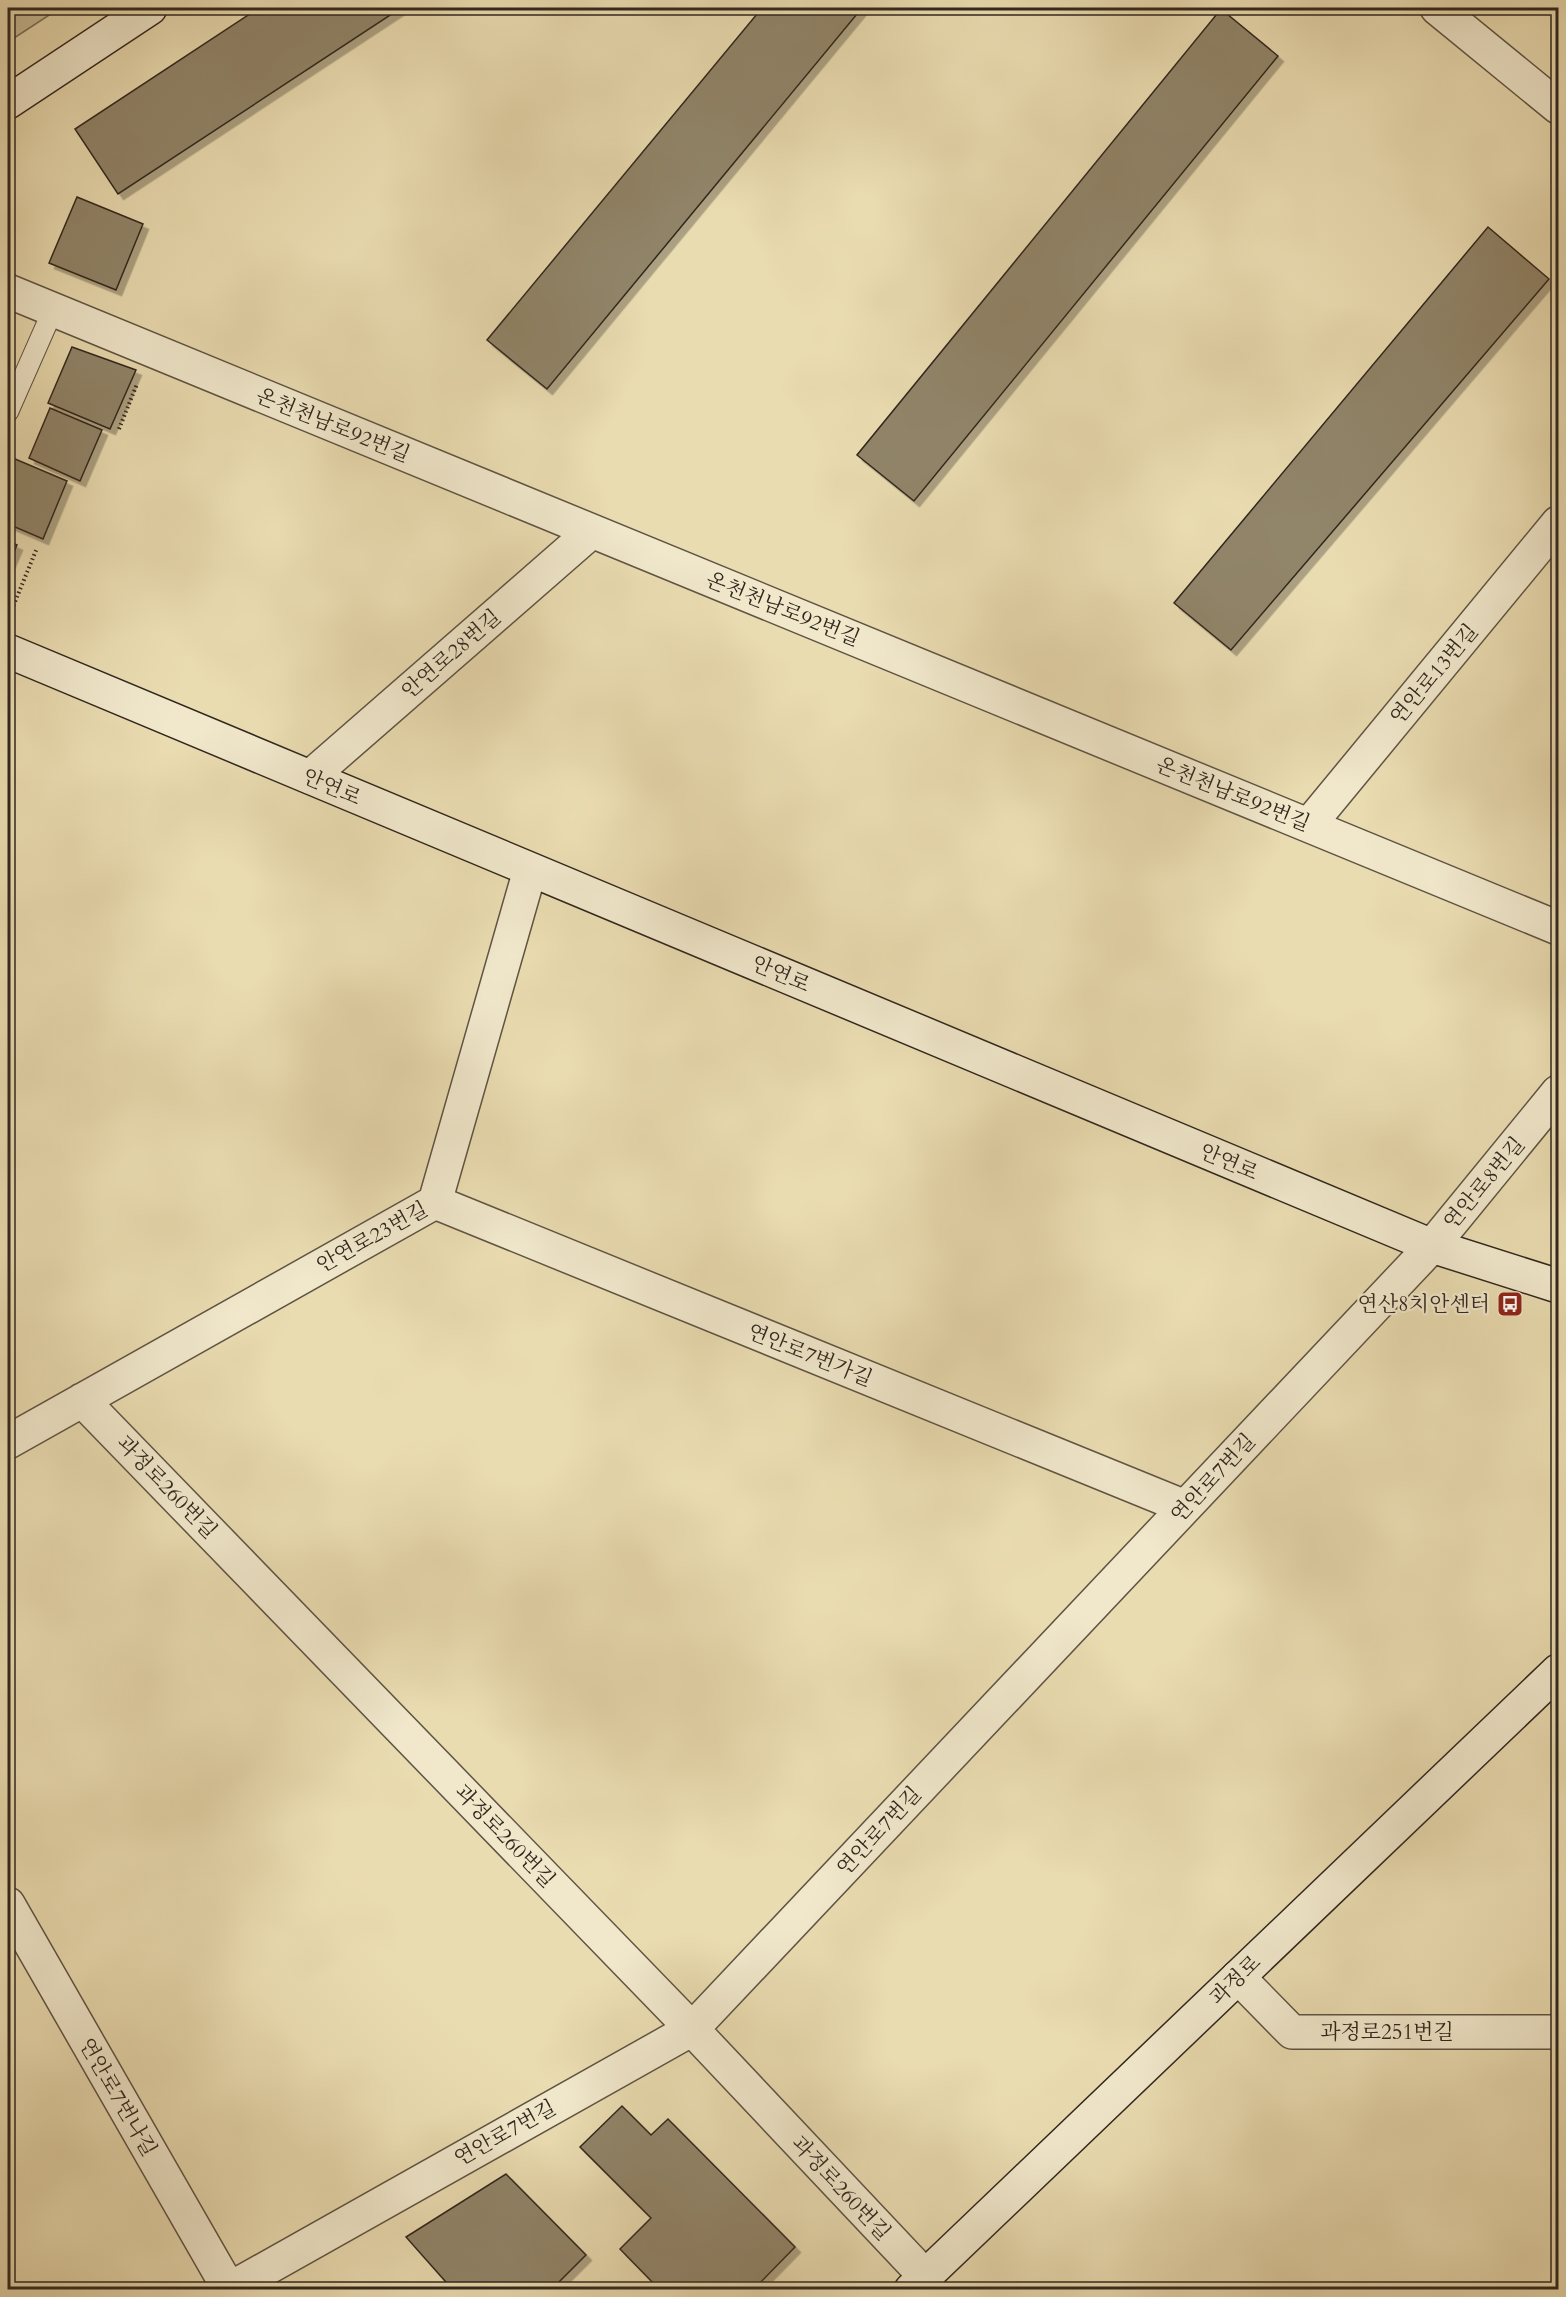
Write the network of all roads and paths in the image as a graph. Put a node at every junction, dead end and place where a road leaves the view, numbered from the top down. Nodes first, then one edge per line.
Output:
1 (150, 8) edge
2 (1437, 8) edge
3 (8, 102) edge
4 (1558, 107) edge
5 (8, 291) edge
6 (53, 310) junction
7 (151, 350) junction
8 (8, 412) edge
9 (119, 429) dead end
10 (1558, 523) edge
11 (592, 531) junction
12 (37, 548) dead end
13 (8, 619) edge
14 (8, 651) edge
15 (310, 777) junction
16 (1309, 825) junction
17 (530, 870) junction
18 (1558, 928) edge
19 (1558, 1092) edge
20 (435, 1202) junction
21 (1432, 1246) junction
22 (1558, 1286) edge
23 (82, 1400) junction
24 (8, 1442) edge
25 (1185, 1507) junction
26 (1558, 1671) edge
27 (8, 1905) edge
28 (1238, 1977) junction
29 (692, 2029) junction
30 (1558, 2032) edge
31 (918, 2283) edge
32 (228, 2289) edge

1 - 3 street
2 - 4 street
5 - 6 street, 온천천남로92번길
6 - 7 street, 온천천남로92번길
6 - 8 lane
7 - 9 path
7 - 11 street, 온천천남로92번길
10 - 16 street, 연안로13번길
11 - 15 street, 안연로28번길
11 - 16 street, 온천천남로92번길
12 - 13 path
14 - 15 street, 안연로
15 - 17 street, 안연로
16 - 18 street, 온천천남로92번길
17 - 20 street, 안연로23번길
17 - 21 street, 안연로
19 - 21 street, 연안로8번길
20 - 23 street, 안연로23번길
20 - 25 street, 연안로7번가길
21 - 22 street, 안연로
21 - 25 street, 연안로7번길
23 - 24 street, 안연로23번길
23 - 29 street, 과정로260번길
25 - 29 street, 연안로7번길
26 - 28 street, 과정로
27 - 32 street, 연안로7번나길
28 - 30 street, 과정로251번길
28 - 31 street, 과정로
29 - 31 street, 과정로260번길
29 - 32 street, 연안로7번길

